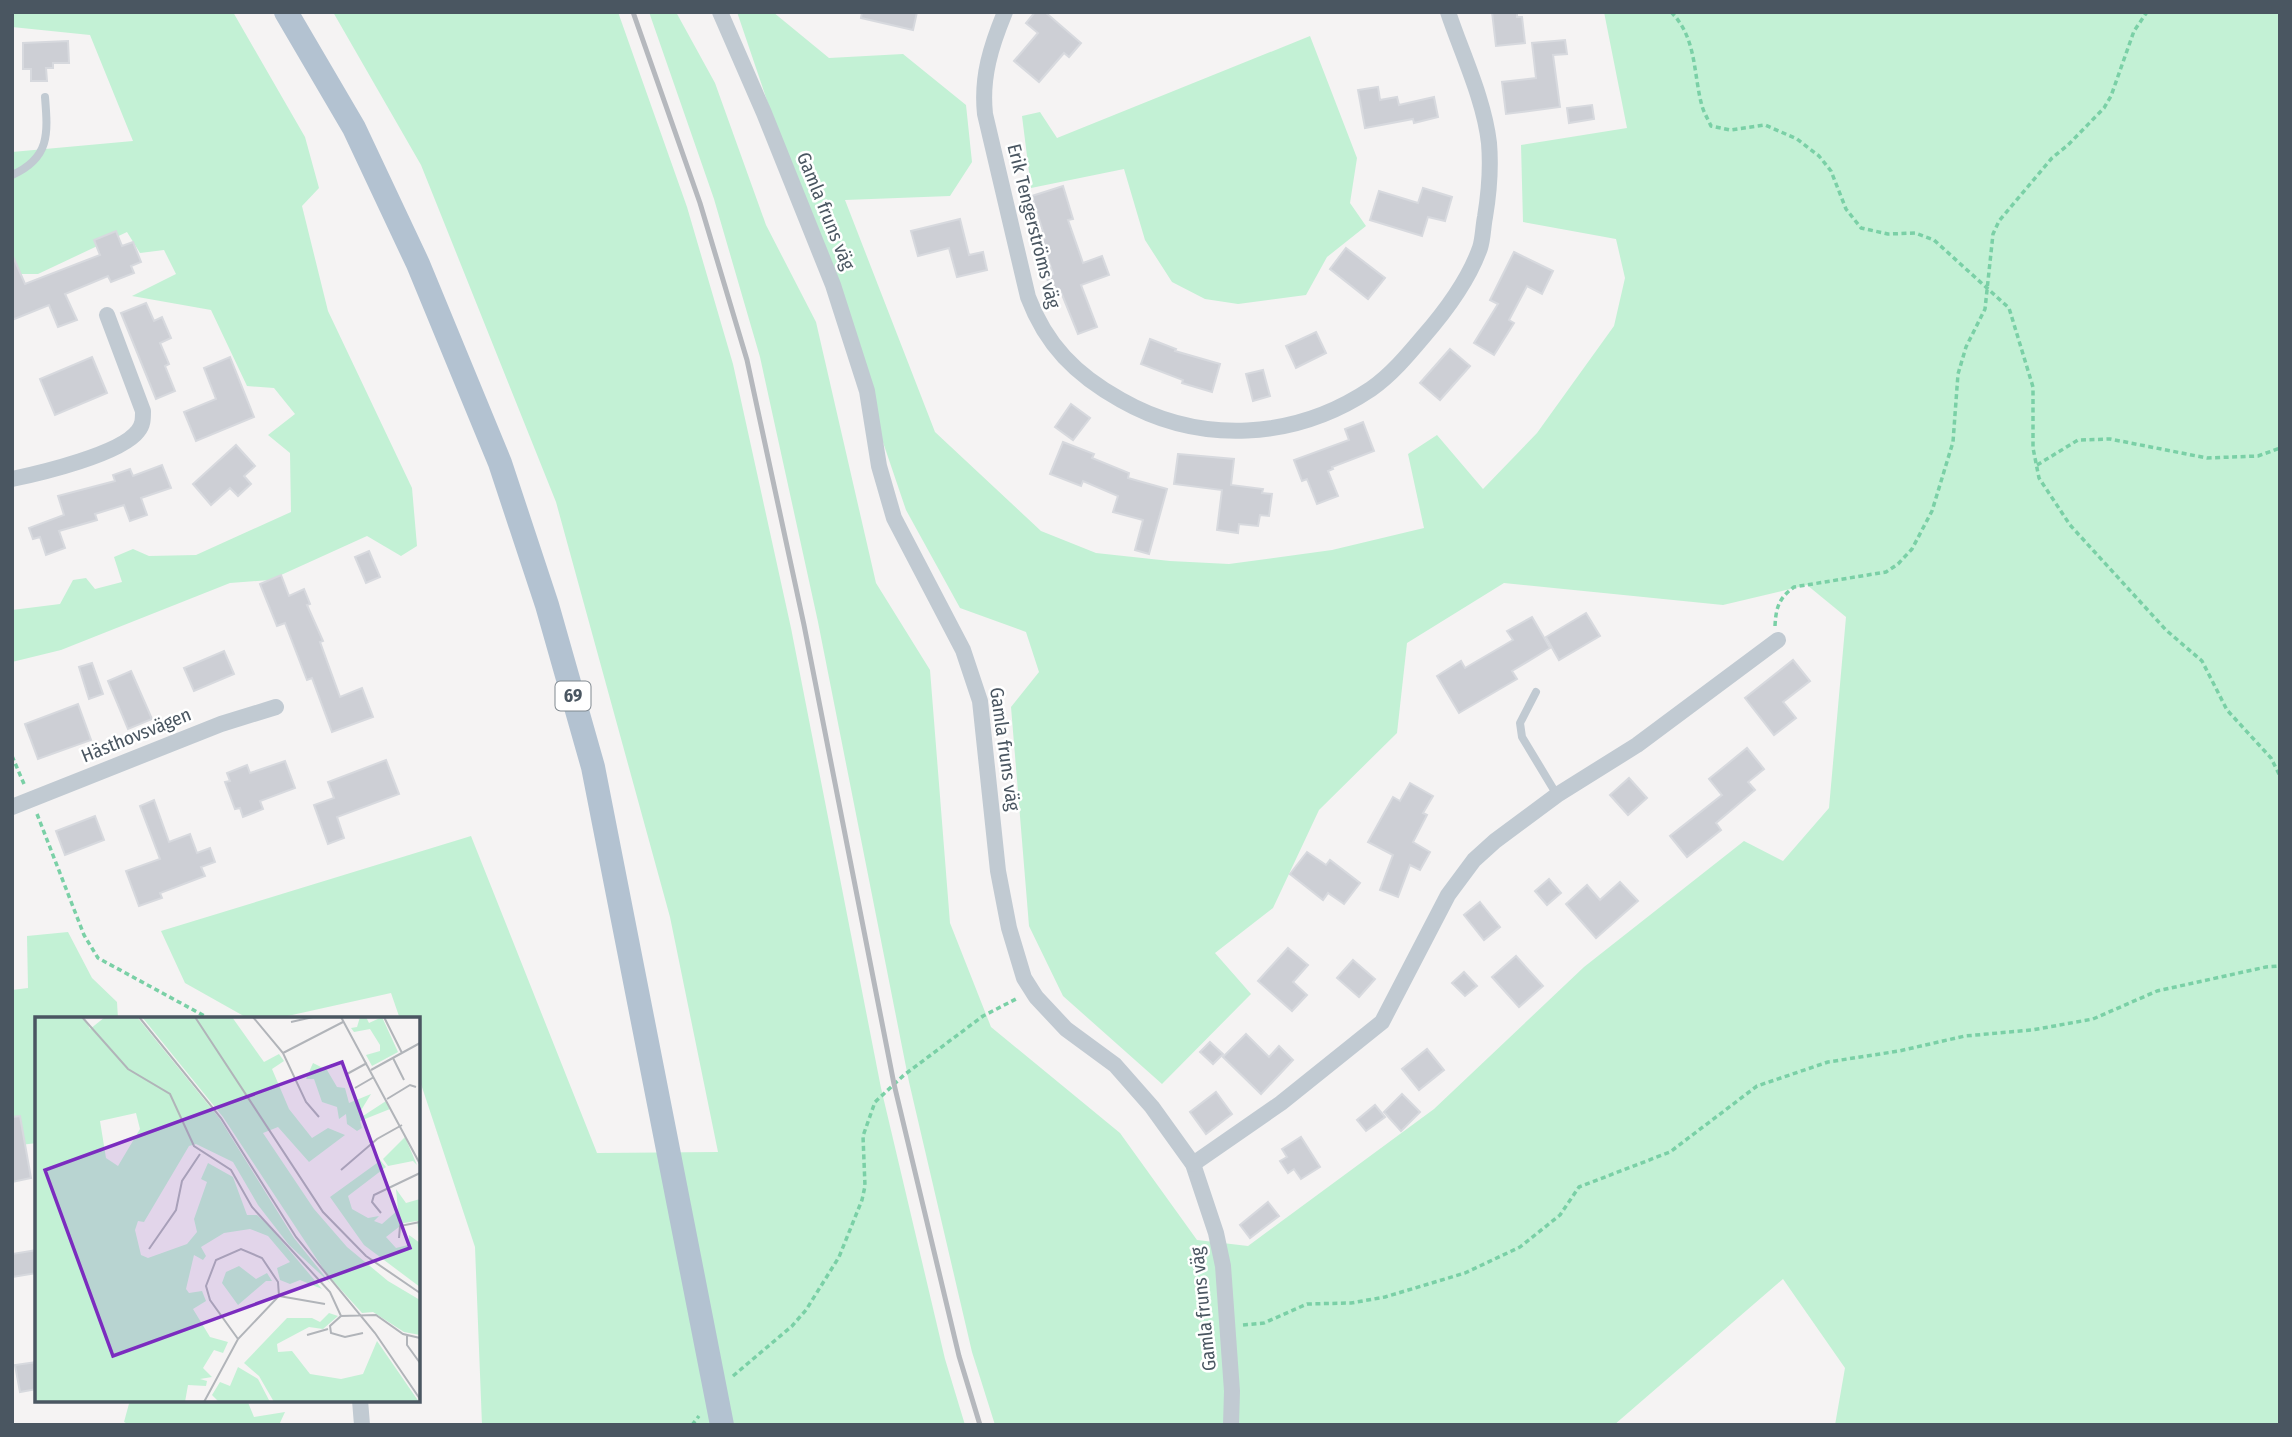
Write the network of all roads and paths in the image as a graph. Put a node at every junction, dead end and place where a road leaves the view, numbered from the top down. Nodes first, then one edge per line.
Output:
1 (286, 12) edge
2 (720, 12) edge
3 (1005, 12) edge
4 (1448, 12) edge
5 (1671, 12) edge
6 (2147, 12) edge
7 (45, 97) dead end
8 (12, 175) edge
9 (1987, 288) junction
10 (107, 315) dead end
11 (2280, 447) edge
12 (2037, 465) junction
13 (12, 479) edge
14 (1778, 640) joint
15 (1536, 692) dead end
16 (276, 706) dead end
17 (12, 757) edge
18 (2280, 776) edge
19 (1557, 795) junction
20 (31, 800) junction
21 (12, 807) edge
22 (2280, 967) edge
23 (1031, 989) junction
24 (206, 1017) edge
25 (1193, 1164) junction
26 (1227, 1326) junction
27 (716, 1396) junction
28 (360, 1402) edge
29 (362, 1425) edge
30 (692, 1425) edge
31 (722, 1425) edge
32 (1231, 1425) edge

1 - 27 main road, 69
2 - 23 street, Gamla fruns väg
3 - 4 street, Erik Tengerströms väg
5 - 9 path
6 - 9 path
7 - 8 lane
9 - 12 path
9 - 14 path
10 - 13 street
11 - 12 path
12 - 18 path
14 - 19 street
15 - 19 lane
16 - 20 street, Hästhovsvägen
17 - 20 path
19 - 25 street
20 - 21 street, Hästhovsvägen
20 - 24 path
22 - 26 path
23 - 25 street, Gamla fruns väg
23 - 27 path
25 - 26 street, Gamla fruns väg
26 - 32 street, Gamla fruns väg
27 - 30 path
27 - 31 main road, 69
28 - 29 street

